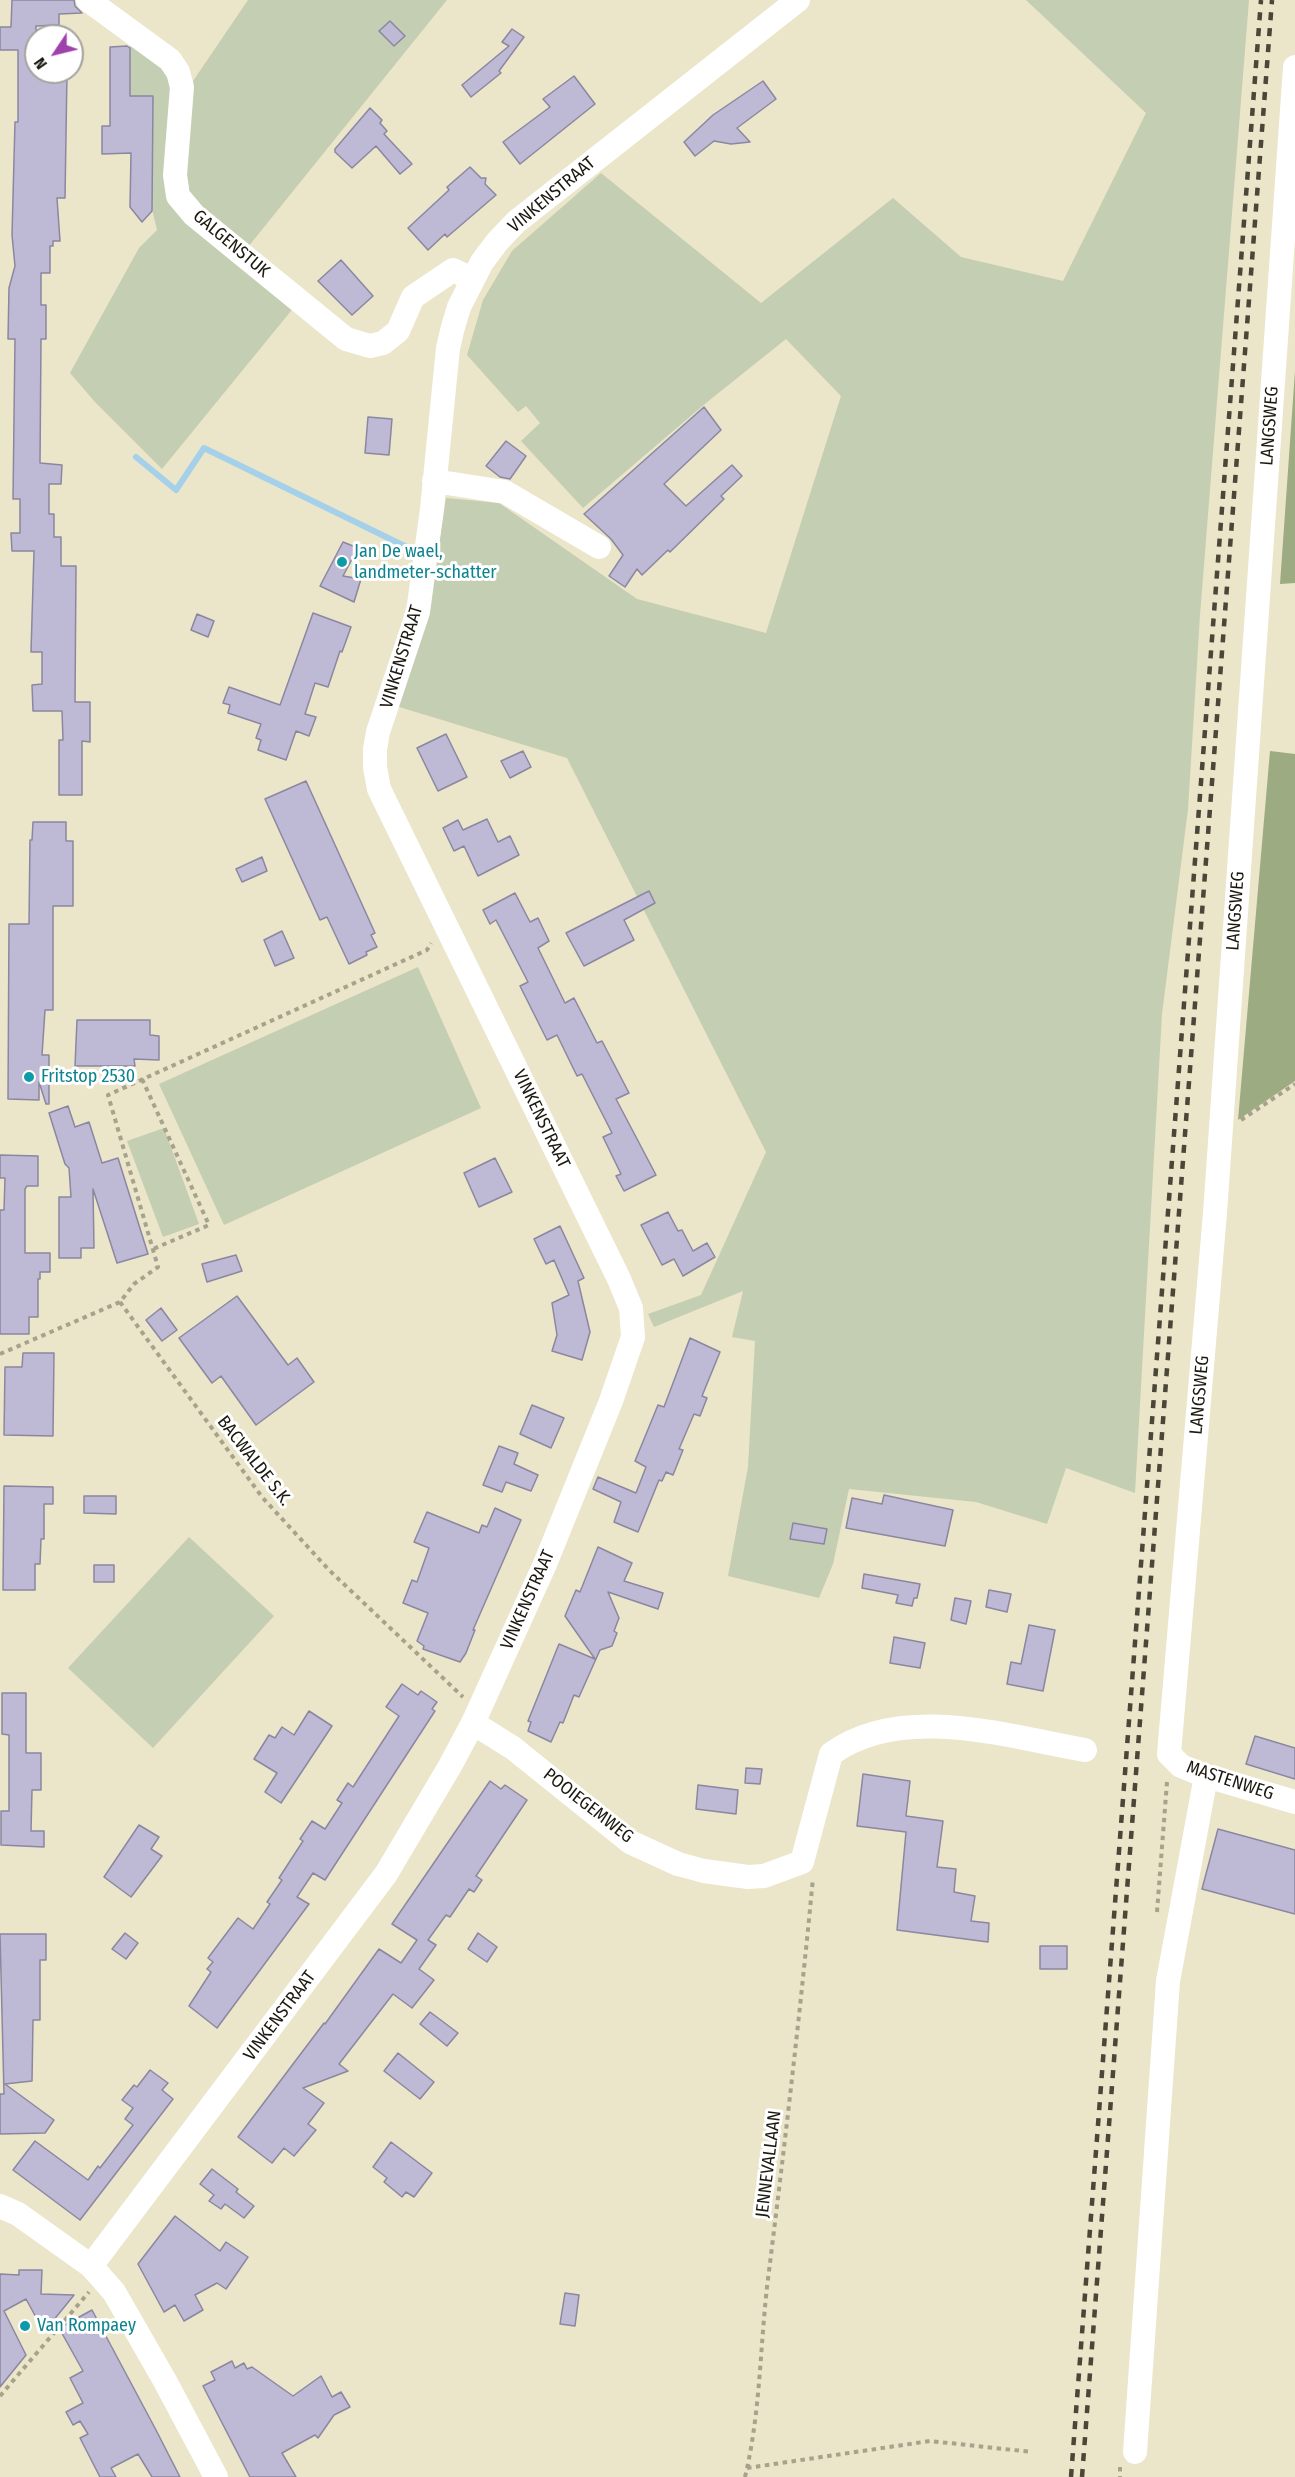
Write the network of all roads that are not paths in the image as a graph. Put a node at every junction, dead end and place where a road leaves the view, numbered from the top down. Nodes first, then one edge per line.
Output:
1 (88, 0) edge
2 (798, 0) edge
3 (1295, 67) edge
4 (472, 279) junction
5 (434, 481) junction
6 (599, 547) dead end
7 (476, 1717) junction
8 (1085, 1750) dead end
9 (1169, 1754) joint
10 (1206, 1776) junction
11 (1295, 1802) edge
12 (0, 2206) edge
13 (96, 2272) junction
14 (1135, 2452) dead end
15 (216, 2477) edge

1 - 4 street, GALGENSTUK
2 - 4 street, VINKENSTRAAT
3 - 9 street, LANGSWEG
4 - 5 street, VINKENSTRAAT
5 - 6 street
5 - 7 street, VINKENSTRAAT
7 - 8 street, POOIEGEMWEG
7 - 13 street, VINKENSTRAAT
9 - 10 street, MASTENWEG
10 - 11 street, MASTENWEG
10 - 14 street
12 - 13 street
13 - 15 street

